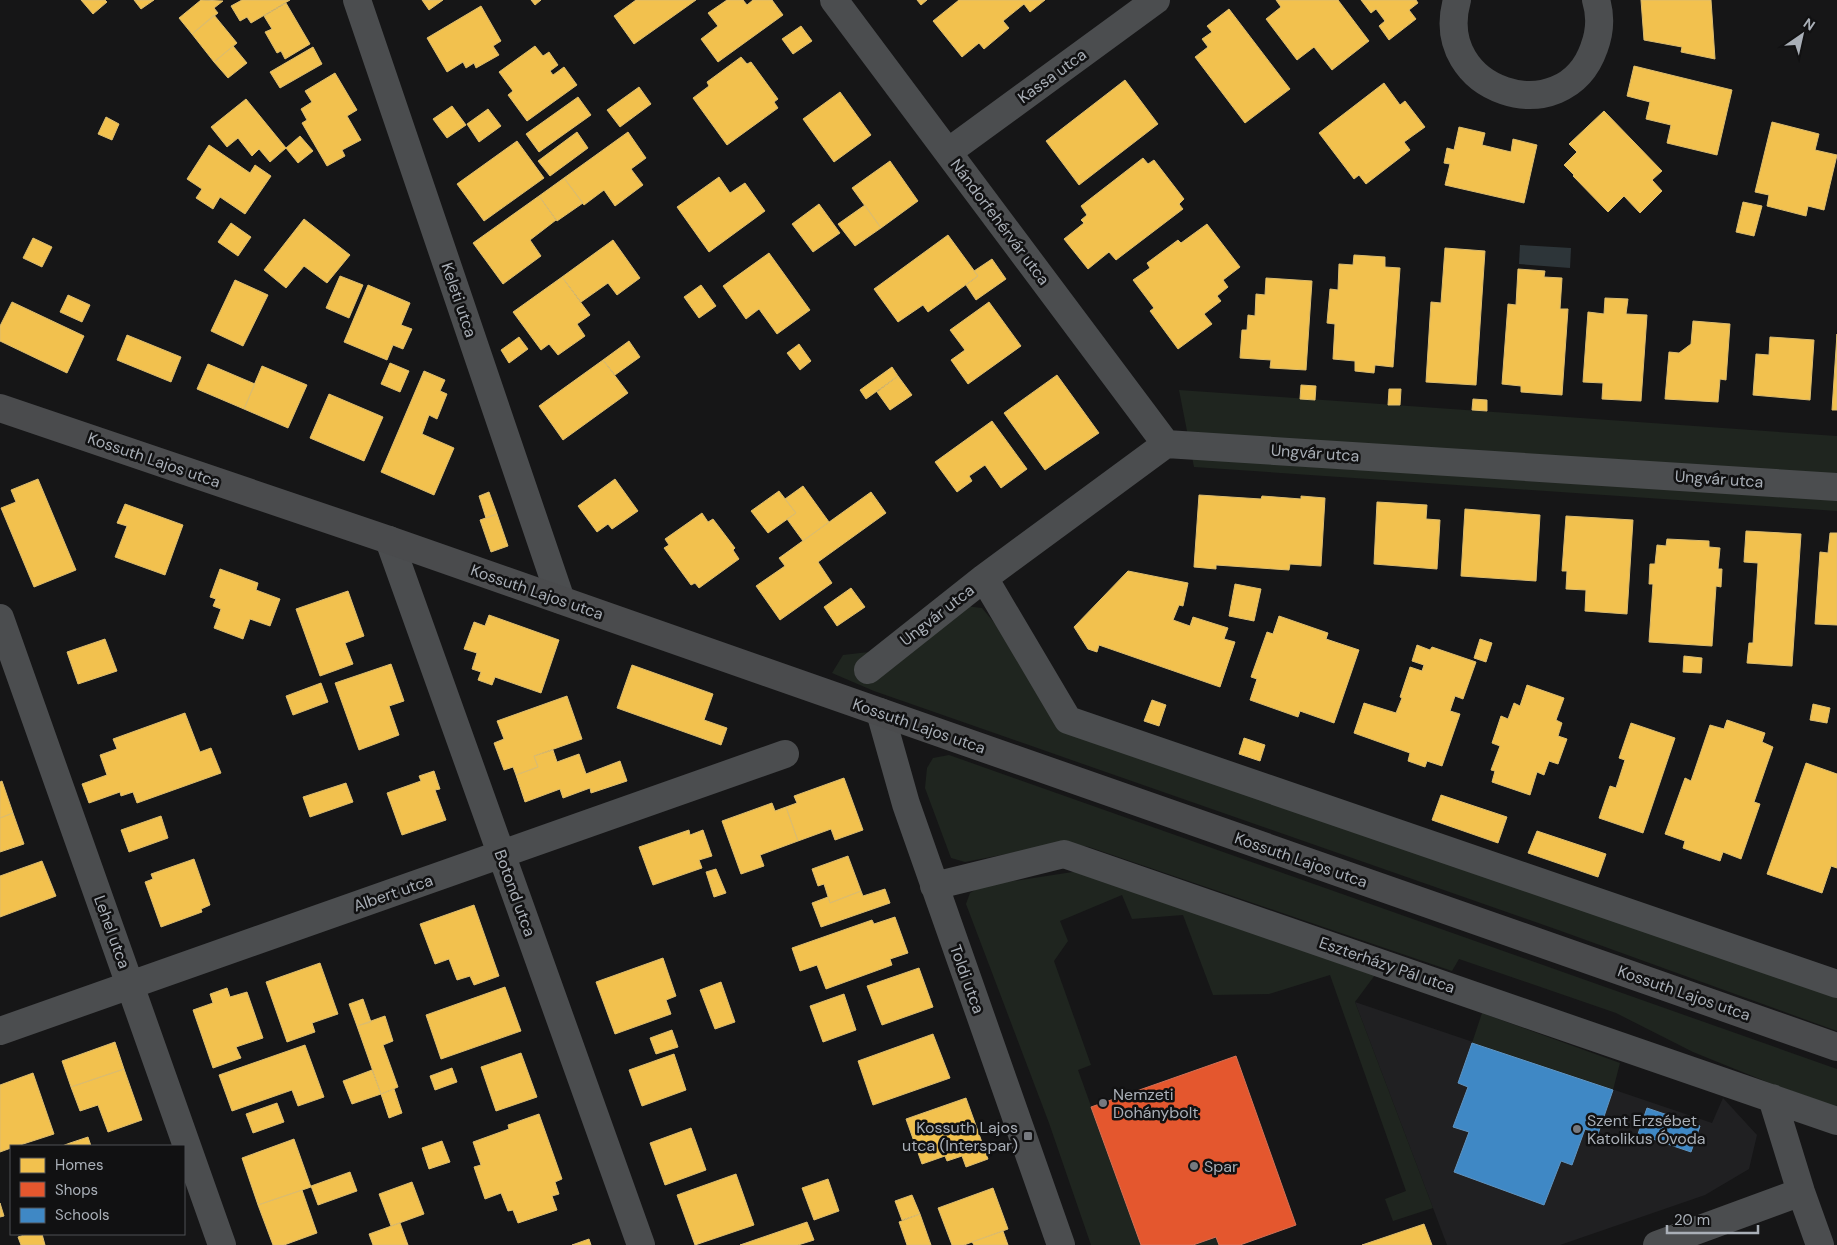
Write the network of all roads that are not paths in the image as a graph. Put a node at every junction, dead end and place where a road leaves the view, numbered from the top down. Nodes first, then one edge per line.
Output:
1 (357, 0) edge
2 (834, 0) edge
3 (1156, 0) edge
4 (1457, 0) edge
5 (1596, 0) edge
6 (948, 152) junction
7 (0, 408) edge
8 (1166, 444) junction
9 (1837, 487) edge
10 (389, 540) junction
11 (984, 578) junction
12 (561, 600) junction
13 (0, 618) edge
14 (868, 670) dead end
15 (880, 712) junction
16 (785, 754) dead end
17 (501, 854) junction
18 (934, 886) junction
19 (1837, 984) edge
20 (131, 985) junction
21 (0, 1031) edge
22 (1837, 1047) edge
23 (1772, 1098) junction
24 (1837, 1121) edge
25 (1801, 1192) junction
26 (222, 1245) edge
27 (640, 1245) edge
28 (1061, 1245) edge
29 (1657, 1245) edge
30 (1820, 1245) edge

1 - 12 street, Keleti utca
2 - 6 street, Nándorfehérvár utca
3 - 6 street, Kassa utca
4 - 5 street
6 - 8 street, Nándorfehérvár utca
7 - 10 street, Kossuth Lajos utca
8 - 9 street, Ungvár utca
8 - 11 street, Ungvár utca
10 - 12 street, Kossuth Lajos utca
10 - 17 street, Botond utca
11 - 14 street, Ungvár utca
11 - 19 street
12 - 15 street, Kossuth Lajos utca
13 - 20 street, Lehel utca
15 - 18 street, Toldi utca
15 - 22 street, Kossuth Lajos utca
16 - 17 street, Albert utca
17 - 20 street, Albert utca
17 - 27 street, Botond utca
18 - 23 street, Eszterházy Pál utca
18 - 28 street, Toldi utca
20 - 21 street, Albert utca
20 - 26 street, Lehel utca
23 - 24 street, Eszterházy Pál utca
23 - 25 street
25 - 29 street
25 - 30 street

